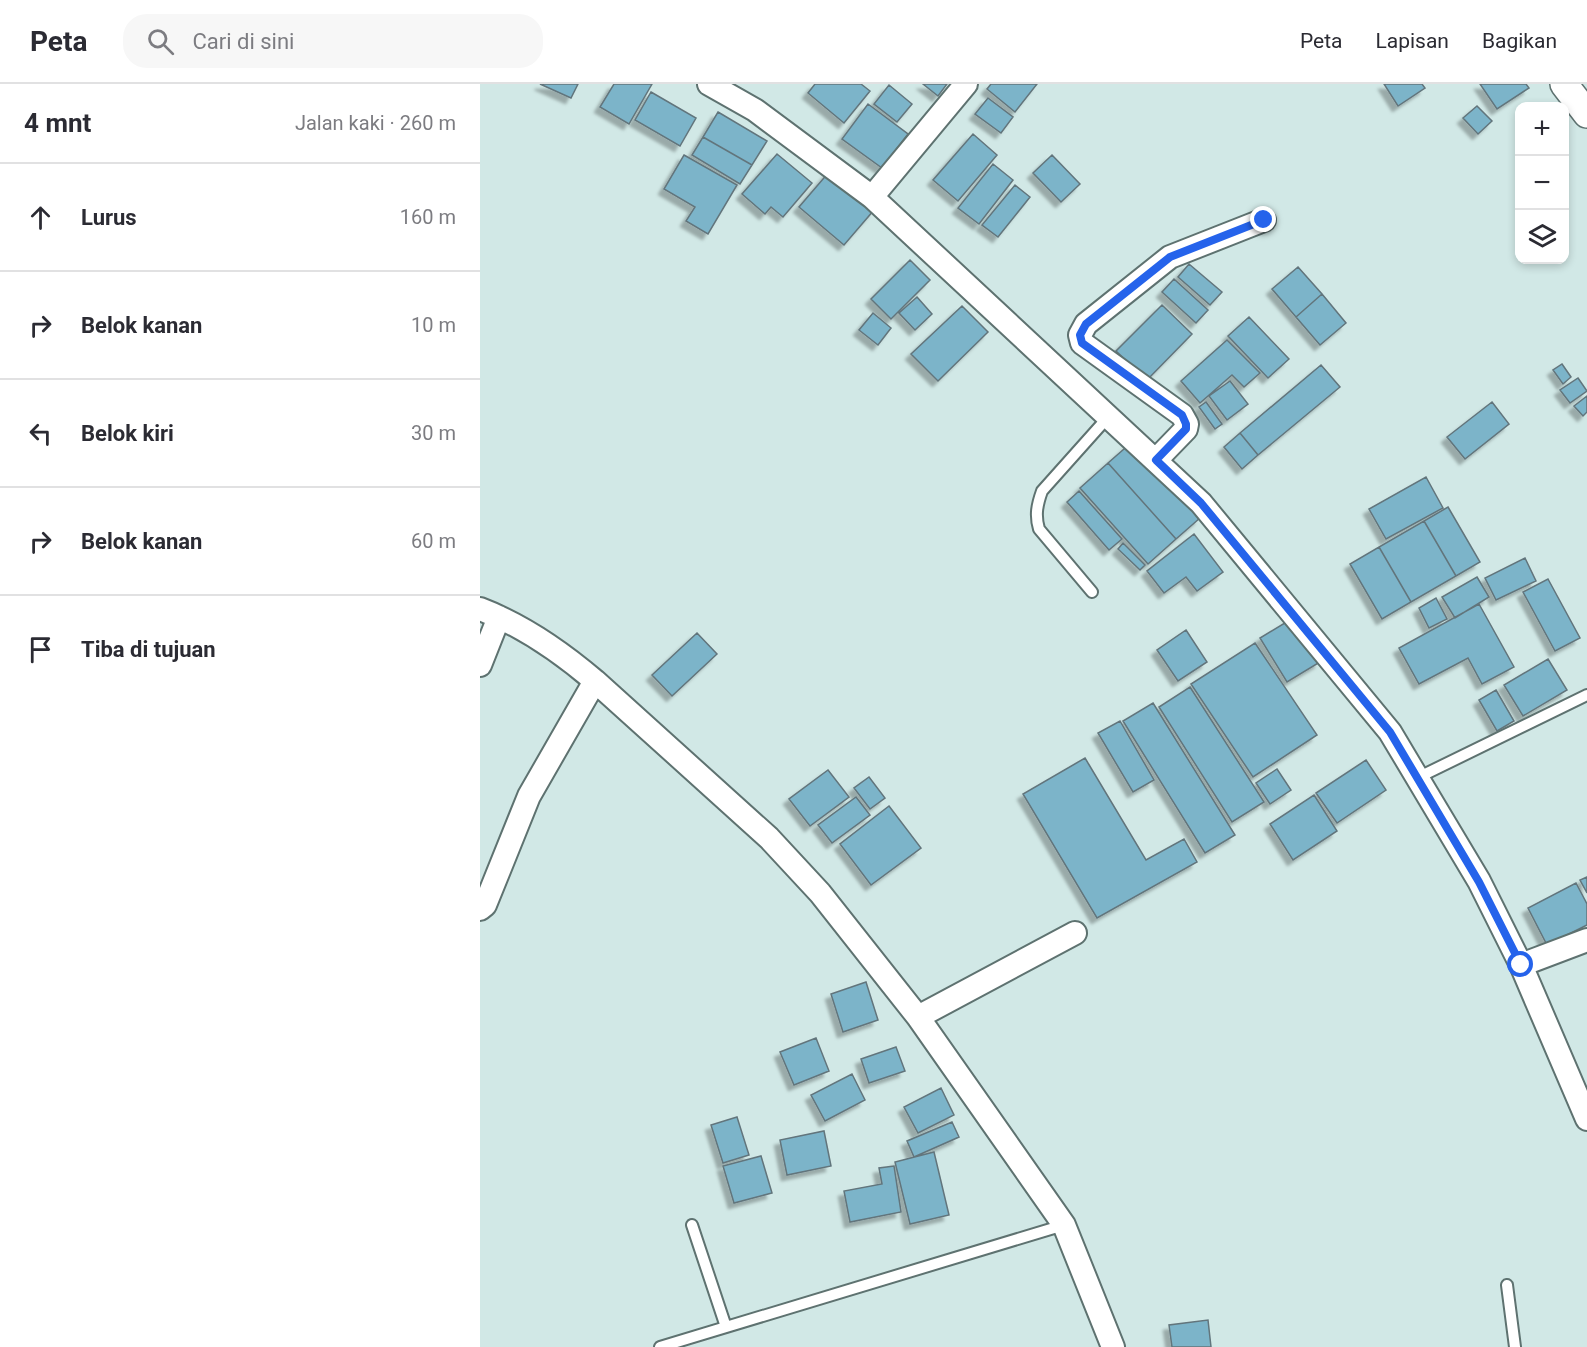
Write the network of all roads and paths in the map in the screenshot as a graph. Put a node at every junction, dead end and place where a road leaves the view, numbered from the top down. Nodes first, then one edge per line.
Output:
1 (709, 84) edge
2 (966, 84) edge
3 (1564, 84) edge
4 (1587, 114) edge
5 (872, 197) junction
6 (1264, 220) dead end
7 (1110, 416) junction
8 (1156, 460) junction
9 (1092, 592) dead end
10 (490, 613) edge
11 (480, 665) edge
12 (595, 681) junction
13 (1587, 695) edge
14 (1417, 778) junction
15 (480, 909) edge
16 (1075, 933) dead end
17 (1587, 940) edge
18 (1521, 965) junction
19 (918, 1017) junction
20 (1587, 1119) edge
21 (692, 1225) dead end
22 (1064, 1226) junction
23 (1507, 1285) dead end
24 (726, 1327) junction
25 (660, 1347) edge
26 (1113, 1347) edge
27 (1515, 1347) edge

1 - 5 street
2 - 5 street
3 - 4 street
5 - 7 street
6 - 8 street
7 - 8 street
7 - 9 lane
8 - 14 street
10 - 11 street
10 - 12 street
12 - 15 street
12 - 19 street
13 - 14 lane
14 - 18 street
16 - 19 street
17 - 18 street
18 - 20 street
19 - 22 street
21 - 24 lane
22 - 24 lane
22 - 26 street
23 - 27 lane
24 - 25 lane

